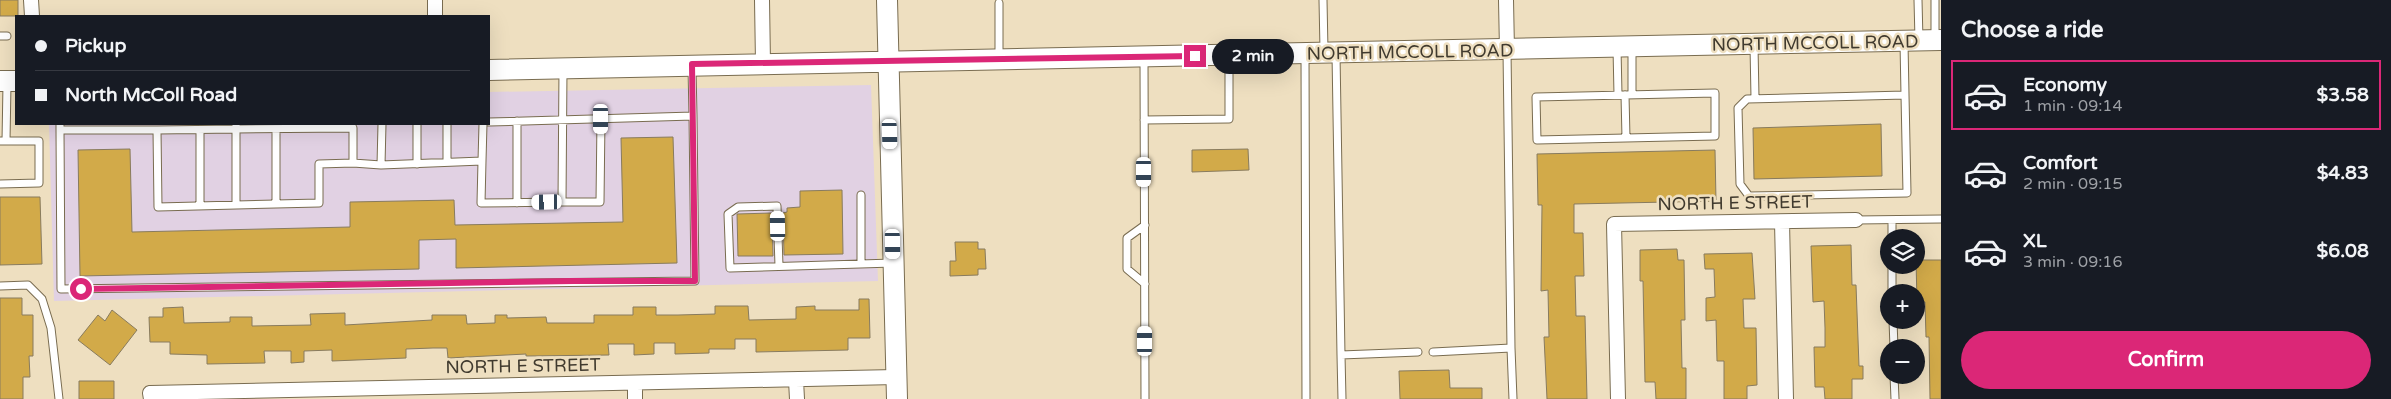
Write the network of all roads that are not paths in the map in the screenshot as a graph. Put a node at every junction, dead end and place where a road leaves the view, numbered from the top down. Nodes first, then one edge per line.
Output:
1 (31, 0) edge
2 (435, 0) edge
3 (762, 0) edge
4 (887, 0) edge
5 (1323, 0) edge
6 (1506, 0) edge
7 (1918, 0) edge
8 (1934, 0) edge
9 (999, 3) dead end
10 (32, 15) edge
11 (435, 15) edge
12 (1925, 41) edge
13 (1754, 44) junction
14 (1624, 47) junction
15 (1507, 50) junction
16 (1322, 53) junction
17 (1229, 55) junction
18 (1144, 56) junction
19 (999, 58) junction
20 (888, 60) junction
21 (763, 63) junction
22 (692, 64) junction
23 (563, 68) junction
24 (490, 70) edge
25 (8, 81) edge
26 (1625, 95) junction
27 (1905, 95) junction
28 (1755, 98) junction
29 (693, 116) junction
30 (601, 119) junction
31 (562, 120) junction
32 (1144, 120) junction
33 (517, 121) junction
34 (490, 122) edge
35 (382, 125) edge
36 (417, 125) edge
37 (447, 125) edge
38 (483, 125) edge
39 (236, 126) edge
40 (60, 127) edge
41 (276, 129) junction
42 (157, 130) junction
43 (200, 130) junction
44 (1626, 138) junction
45 (3, 141) edge
46 (482, 161) junction
47 (447, 162) junction
48 (353, 164) junction
49 (417, 164) junction
50 (382, 165) junction
51 (0, 184) edge
52 (861, 195) dead end
53 (562, 202) junction
54 (517, 203) junction
55 (276, 204) junction
56 (236, 205) junction
57 (200, 206) junction
58 (1856, 220) joint
59 (1941, 220) edge
60 (1892, 221) junction
61 (1782, 222) junction
62 (1145, 225) junction
63 (1892, 229) edge
64 (861, 263) junction
65 (893, 263) junction
66 (779, 266) junction
67 (1145, 284) junction
68 (0, 286) edge
69 (1511, 348) junction
70 (1418, 352) dead end
71 (1433, 352) dead end
72 (1341, 356) junction
73 (896, 377) junction
74 (796, 380) junction
75 (635, 383) junction
76 (1894, 384) edge
77 (474, 393) edge
78 (311, 394) edge
79 (150, 396) edge
80 (59, 399) edge
81 (635, 399) edge
82 (796, 399) edge
83 (897, 399) edge
84 (1146, 399) edge
85 (1306, 399) edge
86 (1342, 399) edge
87 (1513, 399) edge
88 (1618, 399) edge
89 (1786, 399) edge
90 (1895, 399) edge

1 - 10 street
2 - 11 street
3 - 21 street
4 - 20 main road
5 - 16 lane
6 - 15 street
7 - 12 lane
8 - 12 lane
9 - 19 lane
12 - 13 main road, NORTH MCCOLL ROAD
12 - 27 lane
13 - 14 main road, NORTH MCCOLL ROAD
13 - 28 lane
14 - 15 main road, NORTH MCCOLL ROAD
14 - 26 lane
14 - 26 lane
15 - 16 main road, NORTH MCCOLL ROAD
15 - 69 lane
16 - 17 main road, NORTH MCCOLL ROAD
16 - 72 lane
16 - 85 lane
17 - 18 main road, NORTH MCCOLL ROAD
17 - 32 lane
18 - 19 main road, NORTH MCCOLL ROAD
18 - 32 lane
19 - 20 main road, NORTH MCCOLL ROAD
20 - 21 main road, NORTH MCCOLL ROAD
20 - 65 main road
21 - 22 main road, NORTH MCCOLL ROAD
22 - 23 main road, NORTH MCCOLL ROAD
22 - 29 lane
23 - 24 main road, NORTH MCCOLL ROAD
23 - 31 lane
25 - 45 lane
26 - 44 lane
26 - 44 lane
26 - 44 lane
27 - 28 lane
27 - 28 lane
29 - 30 lane
29 - 40 lane
30 - 31 lane
30 - 53 lane
31 - 33 lane
31 - 53 lane
32 - 62 lane
33 - 34 lane
33 - 54 lane
35 - 50 lane
36 - 49 lane
37 - 47 lane
38 - 46 lane
39 - 41 lane
39 - 43 lane
39 - 56 lane
40 - 42 lane
41 - 48 lane
41 - 55 lane
42 - 43 lane
42 - 57 lane
43 - 57 lane
45 - 51 lane
46 - 47 lane
46 - 54 lane
47 - 49 lane
48 - 50 lane
48 - 55 lane
49 - 50 lane
52 - 64 lane
53 - 54 lane
55 - 56 lane
56 - 57 lane
58 - 60 lane
58 - 61 street, NORTH E STREET
59 - 60 lane
60 - 63 lane
61 - 88 street, NORTH E STREET
61 - 89 street
62 - 67 lane
62 - 67 lane
64 - 65 lane
64 - 66 lane
65 - 73 main road
66 - 66 lane
67 - 84 lane
68 - 80 lane
69 - 71 lane
69 - 87 lane
70 - 72 lane
72 - 86 lane
73 - 74 street, NORTH E STREET
73 - 83 main road
74 - 75 street, NORTH E STREET
74 - 82 street
75 - 77 street, NORTH E STREET
75 - 81 street
76 - 90 lane
77 - 78 street, NORTH E STREET
78 - 79 street, NORTH E STREET

